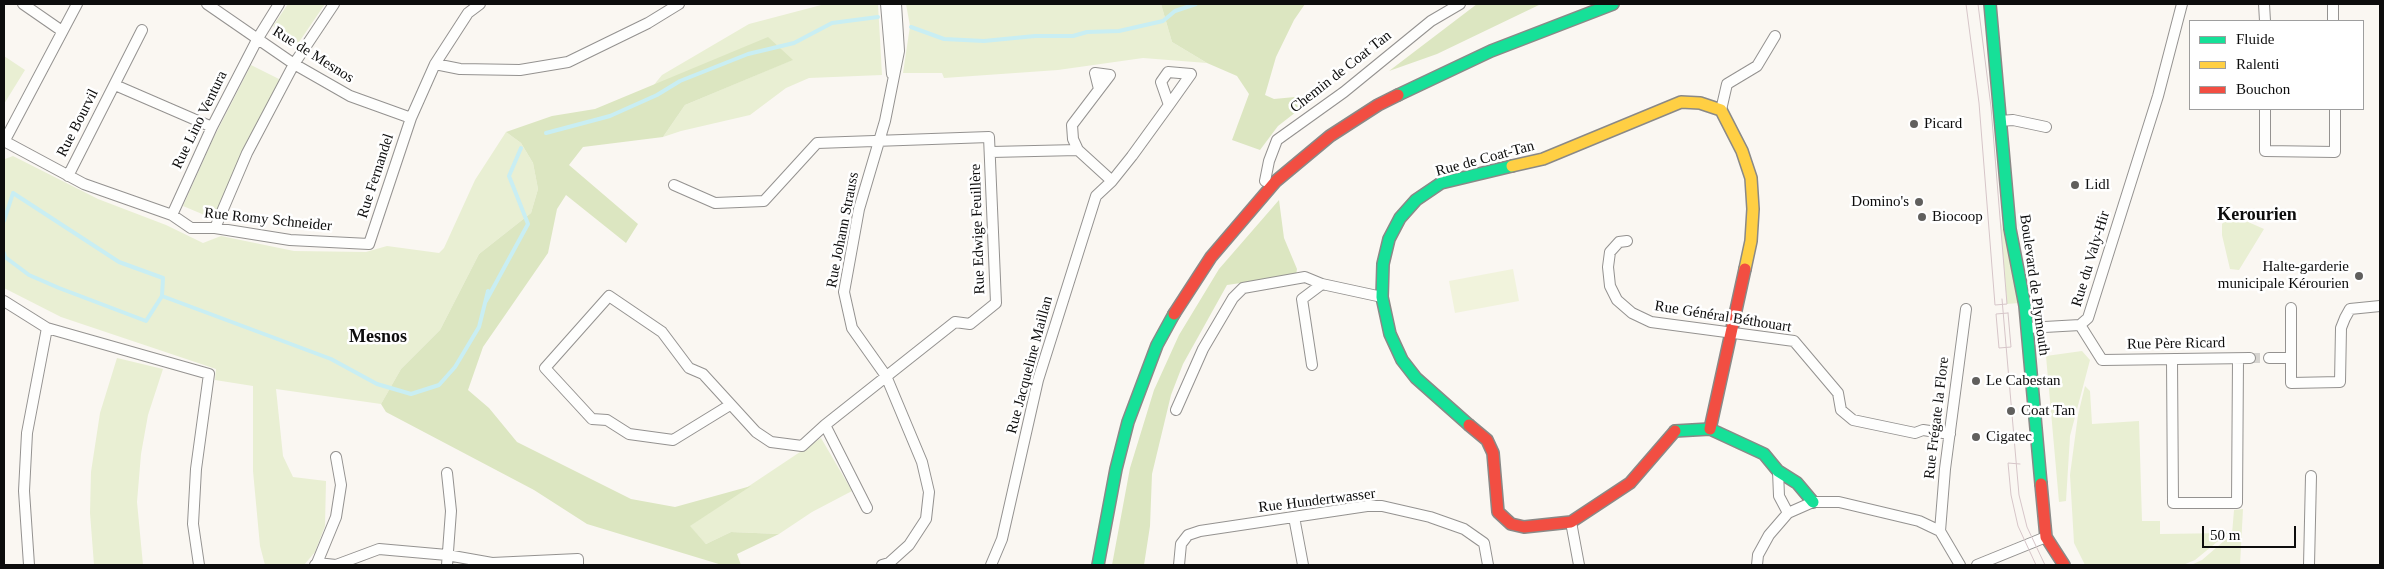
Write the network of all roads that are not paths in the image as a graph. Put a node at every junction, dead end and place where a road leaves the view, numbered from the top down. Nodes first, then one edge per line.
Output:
1 (23, 4) edge
2 (77, 4) edge
3 (207, 4) edge
4 (279, 4) edge
5 (334, 4) edge
6 (480, 4) edge
7 (679, 4) edge
8 (886, 4) edge
9 (896, 4) edge
10 (1460, 4) edge
11 (1588, 4) edge
12 (1613, 4) edge
13 (1990, 4) edge
14 (2182, 4) edge
15 (2264, 4) edge
16 (2333, 4) edge
17 (2264, 20) edge
18 (2333, 20) edge
19 (142, 30) dead end
20 (62, 31) junction
21 (1775, 36) dead end
22 (258, 38) junction
23 (1491, 51) junction
24 (294, 64) junction
25 (435, 64) junction
26 (892, 83) junction
27 (115, 85) junction
28 (1099, 89) dead end
29 (1169, 105) dead end
30 (1721, 110) junction
31 (2265, 110) edge
32 (2335, 110) edge
33 (412, 118) junction
34 (2000, 121) junction
35 (212, 127) junction
36 (2046, 127) dead end
37 (4, 142) edge
38 (877, 142) junction
39 (1078, 150) junction
40 (991, 152) junction
41 (68, 176) junction
42 (1112, 181) junction
43 (674, 185) dead end
44 (1266, 186) junction
45 (172, 215) junction
46 (215, 228) junction
47 (1627, 241) dead end
48 (369, 244) joint
49 (1322, 284) junction
50 (1382, 297) junction
51 (4, 302) edge
52 (2380, 306) edge
53 (2291, 308) dead end
54 (1966, 309) dead end
55 (2080, 325) junction
56 (47, 328) junction
57 (2027, 328) junction
58 (1731, 331) junction
59 (2250, 358) tunnel mouth
60 (2268, 358) tunnel mouth
61 (2291, 358) junction
62 (2238, 359) junction
63 (2172, 360) junction
64 (1312, 365) dead end
65 (886, 376) junction
66 (730, 405) junction
67 (1176, 410) dead end
68 (825, 425) junction
69 (1710, 429) junction
70 (1950, 434) junction
71 (336, 456) dead end
72 (1778, 471) junction
73 (447, 473) dead end
74 (2311, 476) dead end
75 (1813, 502) junction
76 (867, 508) dead end
77 (1788, 513) junction
78 (1294, 517) junction
79 (1571, 522) junction
80 (1940, 531) junction
81 (2046, 537) junction
82 (2001, 554) junction
83 (447, 560) edge
84 (316, 564) edge
85 (887, 564) edge
86 (29, 565) edge
87 (199, 565) edge
88 (578, 565) edge
89 (991, 565) edge
90 (1098, 565) edge
91 (1179, 565) edge
92 (1303, 565) edge
93 (1488, 565) edge
94 (1579, 565) edge
95 (1757, 565) edge
96 (1960, 565) edge
97 (1977, 565) edge
98 (2005, 565) edge
99 (2064, 565) edge
100 (2309, 565) edge

1 - 20 street
2 - 20 street
3 - 22 street, Rue de Mesnos
4 - 22 street, Rue Lino Ventura
5 - 24 street
6 - 25 street, Rue Fernandel
7 - 25 street
8 - 26 street, Rue Johann Strauss
9 - 26 street, Rue Johann Strauss
10 - 44 street, Chemin de Coat Tan
11 - 23 street
12 - 23 street
13 - 34 street, Boulevard de Plymouth
14 - 55 street, Rue du Valy-Hir
15 - 17 street
16 - 18 street
19 - 27 street, Rue Bourvil
20 - 37 street
21 - 30 street
22 - 24 street, Rue de Mesnos
22 - 35 street, Rue Lino Ventura
23 - 44 street
24 - 33 street, Rue de Mesnos
24 - 46 street
25 - 33 street, Rue Fernandel
26 - 38 street, Rue Johann Strauss
27 - 35 street, Rue Bourvil
27 - 41 street, Rue Bourvil
28 - 39 street
29 - 42 street, Rue Jacqueline Maillan
30 - 50 street, Rue de Coat-Tan
30 - 58 street
31 - 32 street
33 - 48 street, Rue Fernandel
34 - 36 street
34 - 57 street, Boulevard de Plymouth
35 - 45 street, Rue Lino Ventura
37 - 41 street, Rue Romy Schneider
38 - 40 street, Rue Edwige Feuillère
38 - 43 street
38 - 65 street, Rue Johann Strauss
39 - 40 street
39 - 42 street
40 - 65 street, Rue Edwige Feuillère
41 - 45 street, Rue Romy Schneider
42 - 89 street, Rue Jacqueline Maillan
44 - 90 street
45 - 46 street, Rue Romy Schneider
46 - 48 street, Rue Romy Schneider
47 - 58 street, Rue Général Béthouart
49 - 50 street
49 - 64 street
49 - 67 street
50 - 79 street, Rue de Coat-Tan
51 - 56 street
52 - 61 street
53 - 61 street
54 - 70 street, Rue Frégate la Flore
55 - 57 street, Rue du Valy-Hir
55 - 63 street, Rue Père Ricard
56 - 86 street
56 - 87 street
57 - 81 street, Boulevard de Plymouth
58 - 69 street
58 - 70 street, Rue Général Béthouart
59 - 62 street, Rue Père Ricard
60 - 61 street
62 - 63 street, Rue Père Ricard
62 - 63 street
65 - 68 street
65 - 85 street, Rue Johann Strauss
66 - 66 street
66 - 68 street
68 - 76 street
69 - 72 street, Rue de Coat-Tan
69 - 79 street, Rue de Coat-Tan
70 - 80 street, Rue Frégate la Flore
71 - 84 street
72 - 75 street, Rue de Coat-Tan
72 - 77 street
73 - 83 street
74 - 100 street
75 - 77 street
75 - 80 street
77 - 95 street
78 - 91 street, Rue Hundertwasser
78 - 92 street
78 - 93 street, Rue Hundertwasser
79 - 94 street
80 - 96 street
81 - 82 street
81 - 99 street, Boulevard de Plymouth
82 - 97 street
82 - 98 street
83 - 84 street
83 - 88 street

